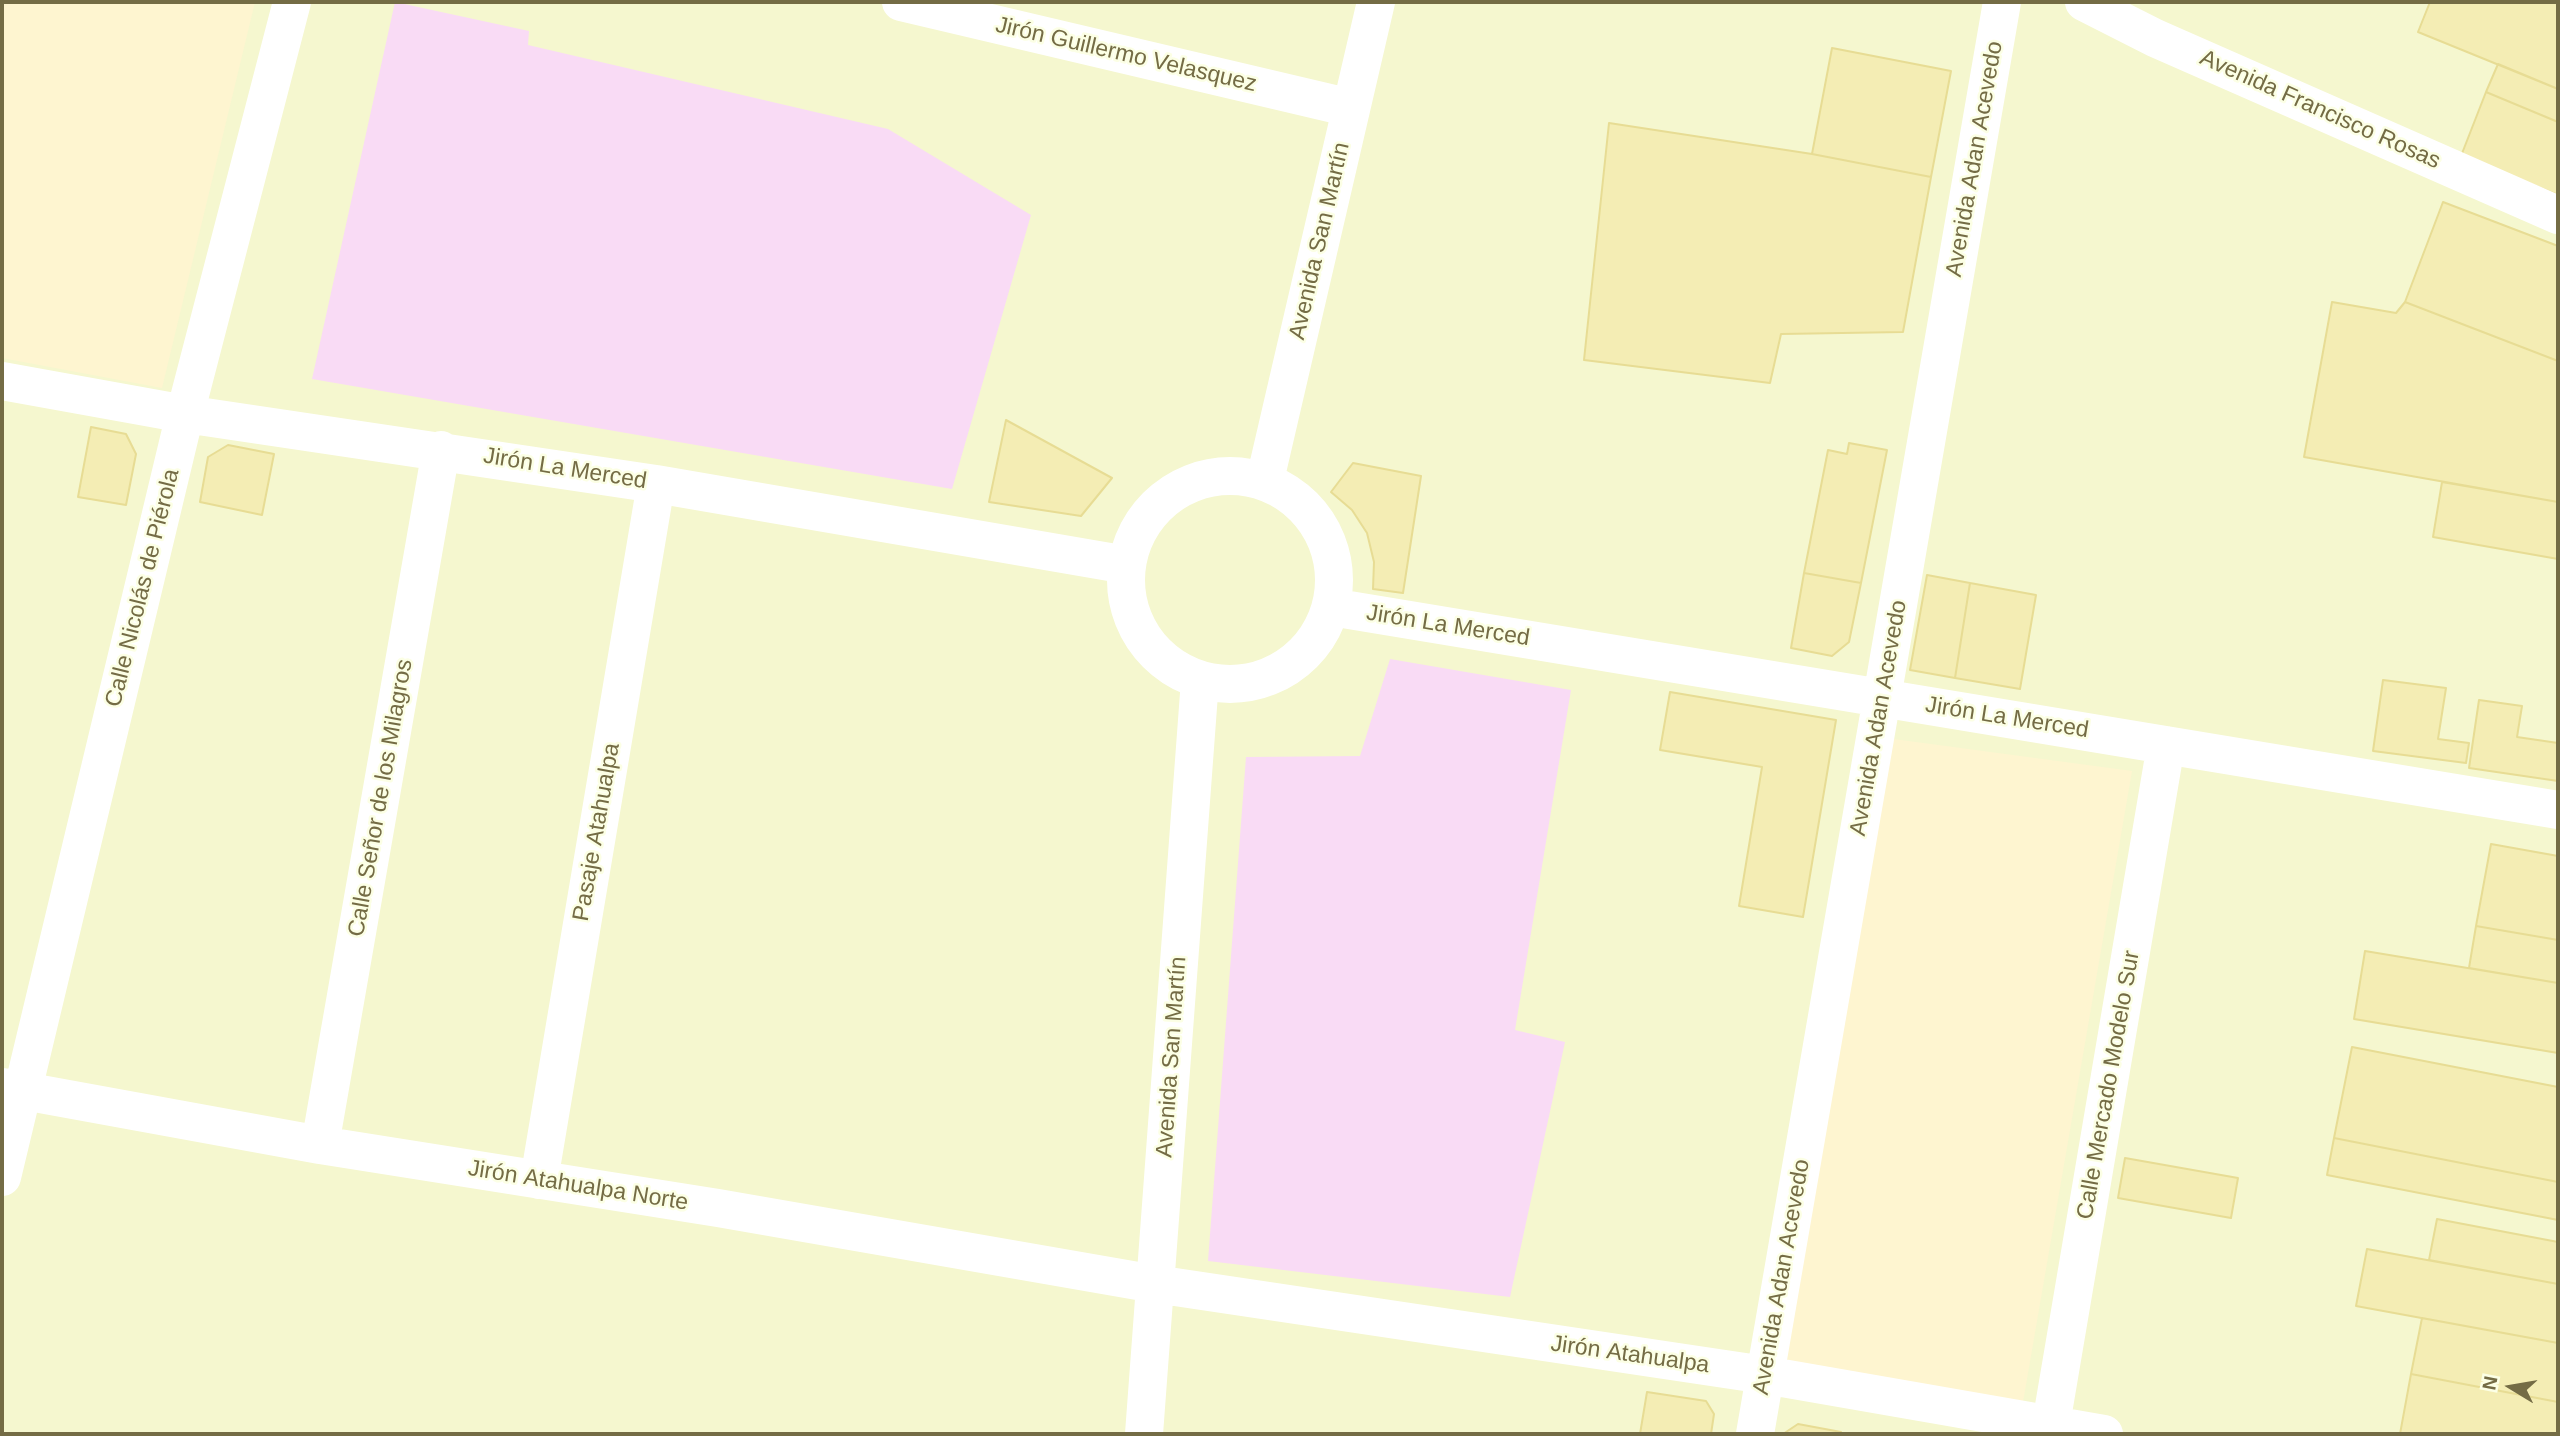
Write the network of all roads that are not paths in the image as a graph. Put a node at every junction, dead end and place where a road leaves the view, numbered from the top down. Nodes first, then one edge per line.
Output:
1 (292, 2) edge
2 (901, 2) edge
3 (1376, 2) edge
4 (2002, 2) edge
5 (2084, 2) edge
6 (1351, 108) junction
7 (2558, 215) edge
8 (2, 381) edge
9 (185, 414) junction
10 (441, 450) junction
11 (1265, 480) junction
12 (656, 484) junction
13 (1127, 565) junction
14 (1331, 607) junction
15 (1200, 680) junction
16 (1882, 698) junction
17 (2166, 745) junction
18 (2558, 810) edge
19 (12, 1089) edge
20 (320, 1145) junction
21 (2, 1177) edge
22 (539, 1180) junction
23 (1154, 1284) junction
24 (1765, 1375) junction
25 (2051, 1424) junction
26 (1144, 1434) edge
27 (1755, 1434) edge
28 (2105, 1434) edge

1 - 9 street, Calle Nicolás de Piérola
2 - 6 street, Jirón Guillermo Velasquez
3 - 6 street, Avenida San Martín
4 - 16 street, Avenida Adan Acevedo
5 - 7 street, Avenida Francisco Rosas
6 - 11 street, Avenida San Martín
8 - 9 street, Jirón La Merced
9 - 10 street, Jirón La Merced
9 - 19 street, Calle Nicolás de Piérola
10 - 12 street, Jirón La Merced
10 - 20 street, Calle Señor de los Milagros
11 - 13 street
11 - 14 street
12 - 13 street, Jirón La Merced
12 - 22 street, Pasaje Atahualpa
13 - 15 street
14 - 15 street
14 - 16 street, Jirón La Merced
15 - 23 street, Avenida San Martín
16 - 17 street, Jirón La Merced
16 - 24 street, Avenida Adan Acevedo
17 - 18 street, Jirón La Merced
17 - 25 street, Calle Mercado Modelo Sur
19 - 20 street, Jirón Atahualpa Norte
19 - 21 street, Calle Nicolás de Piérola
20 - 22 street, Jirón Atahualpa Norte
22 - 23 street, Jirón Atahualpa Norte
23 - 24 street, Jirón Atahualpa
23 - 26 street, Avenida San Martín
24 - 25 street, Jirón Atahualpa
24 - 27 street, Avenida Adan Acevedo
25 - 28 street, Jirón Atahualpa

